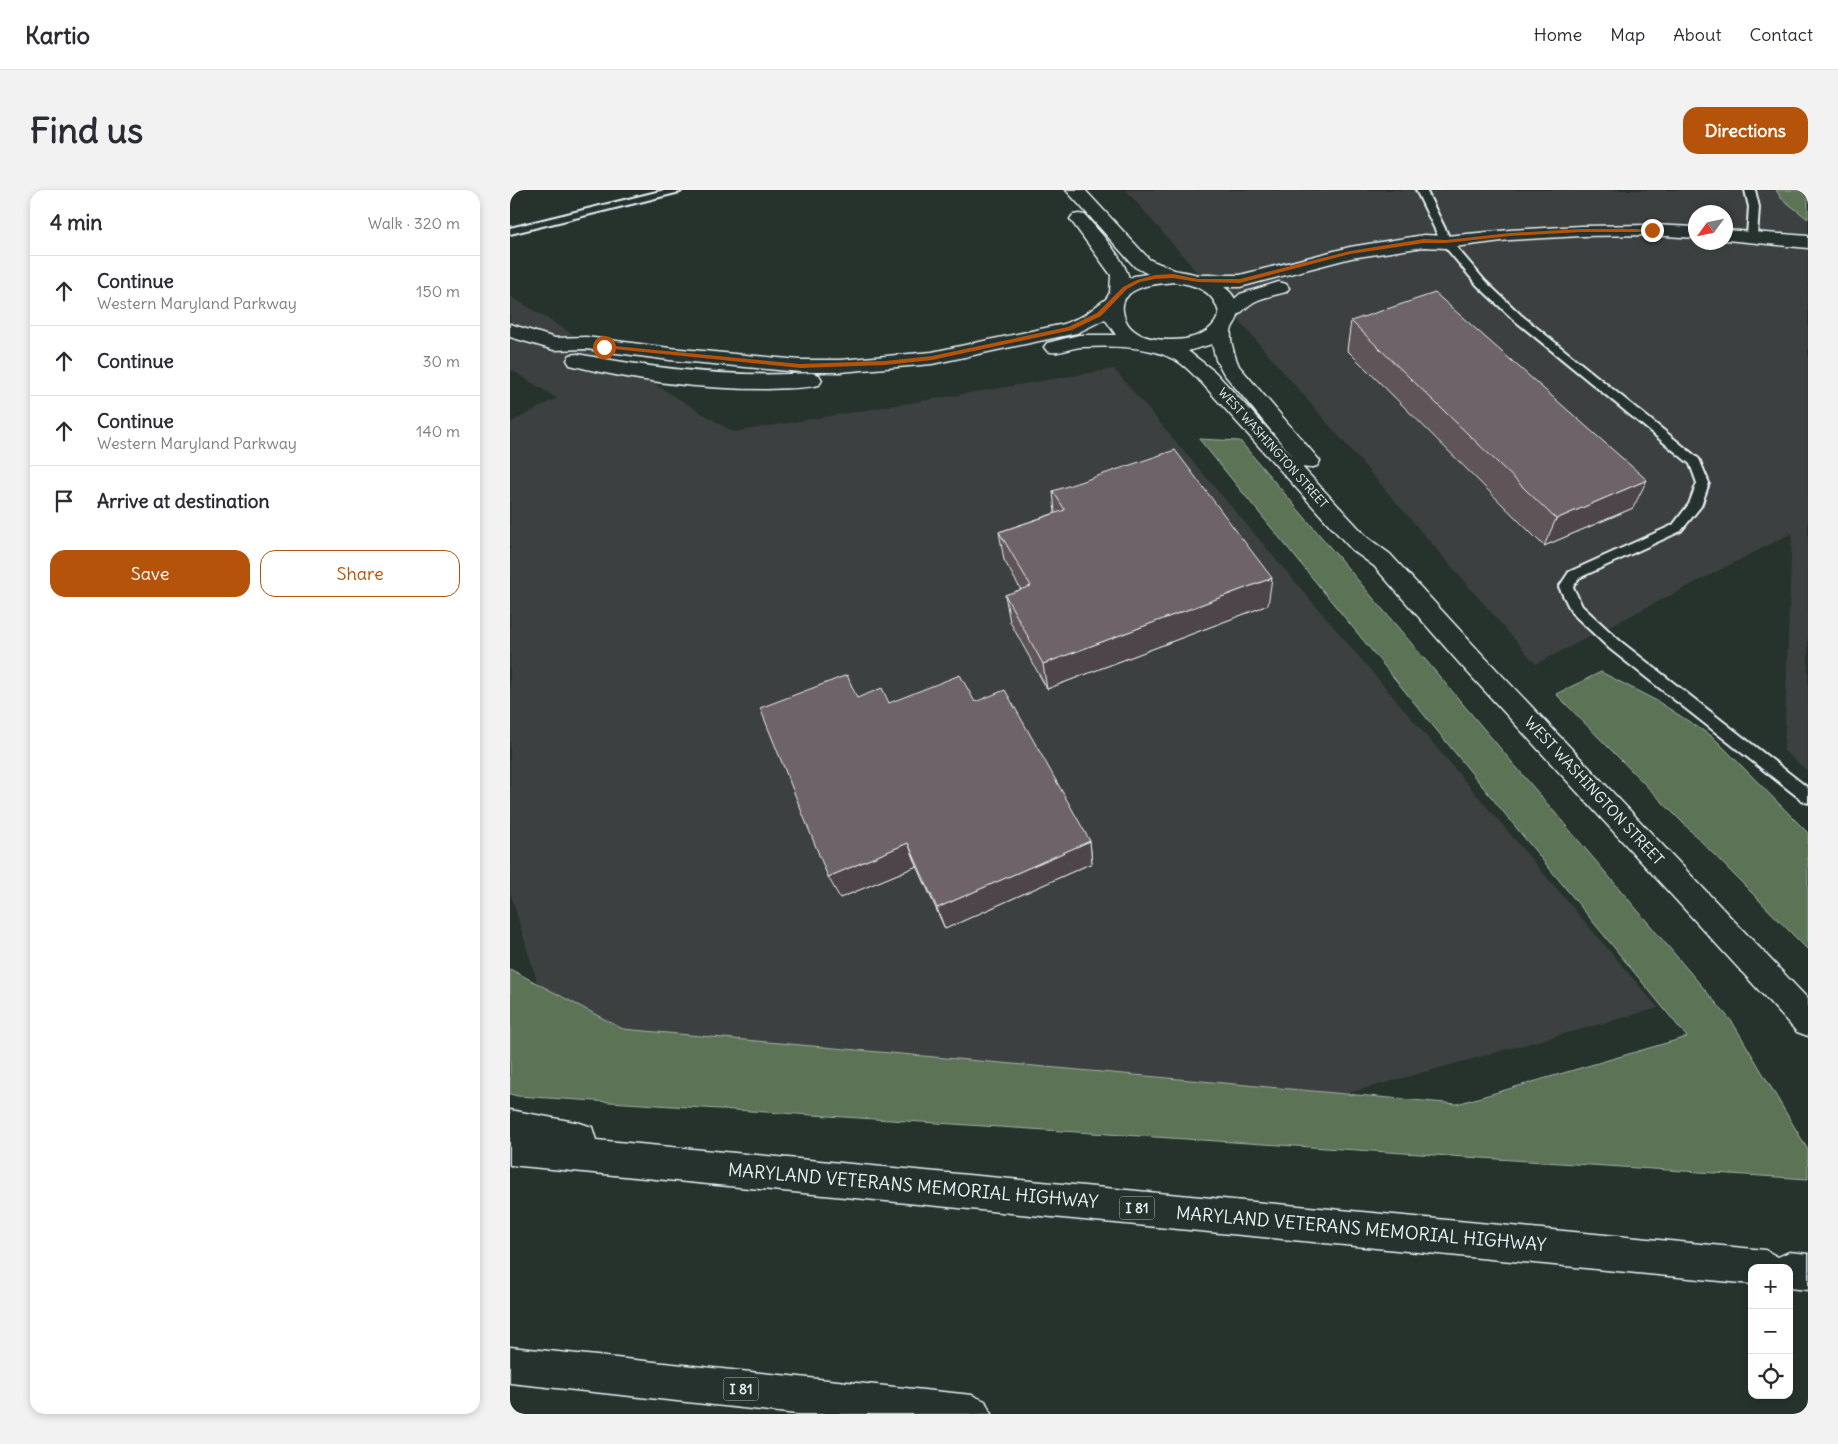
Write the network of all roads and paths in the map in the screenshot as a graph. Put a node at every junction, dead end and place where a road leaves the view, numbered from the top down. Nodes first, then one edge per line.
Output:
1 (677, 190) edge
2 (1057, 190) edge
3 (1075, 190) edge
4 (1421, 190) edge
5 (1750, 190) edge
6 (510, 231) edge
7 (1688, 232) edge
8 (1733, 235) edge
9 (1752, 236) junction
10 (1446, 242) junction
11 (1808, 242) edge
12 (1173, 276) junction
13 (1198, 281) junction
14 (1116, 298) junction
15 (1225, 321) junction
16 (510, 330) edge
17 (554, 344) junction
18 (1148, 344) junction
19 (1382, 560) junction
20 (1808, 797) edge
21 (1808, 1021) edge
22 (510, 1126) edge
23 (510, 1148) edge
24 (771, 1173) junction
25 (1748, 1266) edge
26 (1793, 1270) edge
27 (1808, 1272) edge
28 (510, 1365) edge
29 (972, 1414) edge

1 - 6 lane
2 - 14 main road
3 - 12 main road
4 - 10 lane
5 - 9 lane
7 - 10 main road
8 - 9 main road
9 - 11 main road
10 - 13 main road
10 - 15 main road
10 - 20 lane
12 - 13 main road
12 - 14 main road
13 - 15 main road
14 - 17 main road
14 - 18 main road
15 - 18 main road
15 - 19 main road, WEST WASHINGTON STREET
16 - 17 main road
17 - 18 main road
18 - 19 main road, WEST WASHINGTON STREET
19 - 21 main road, WEST WASHINGTON STREET
22 - 24 main road
23 - 24 main road, MARYLAND VETERANS MEMORIAL HIGHWAY / I 81
24 - 25 main road, MARYLAND VETERANS MEMORIAL HIGHWAY / I 81
26 - 27 main road
28 - 29 main road, I 81

